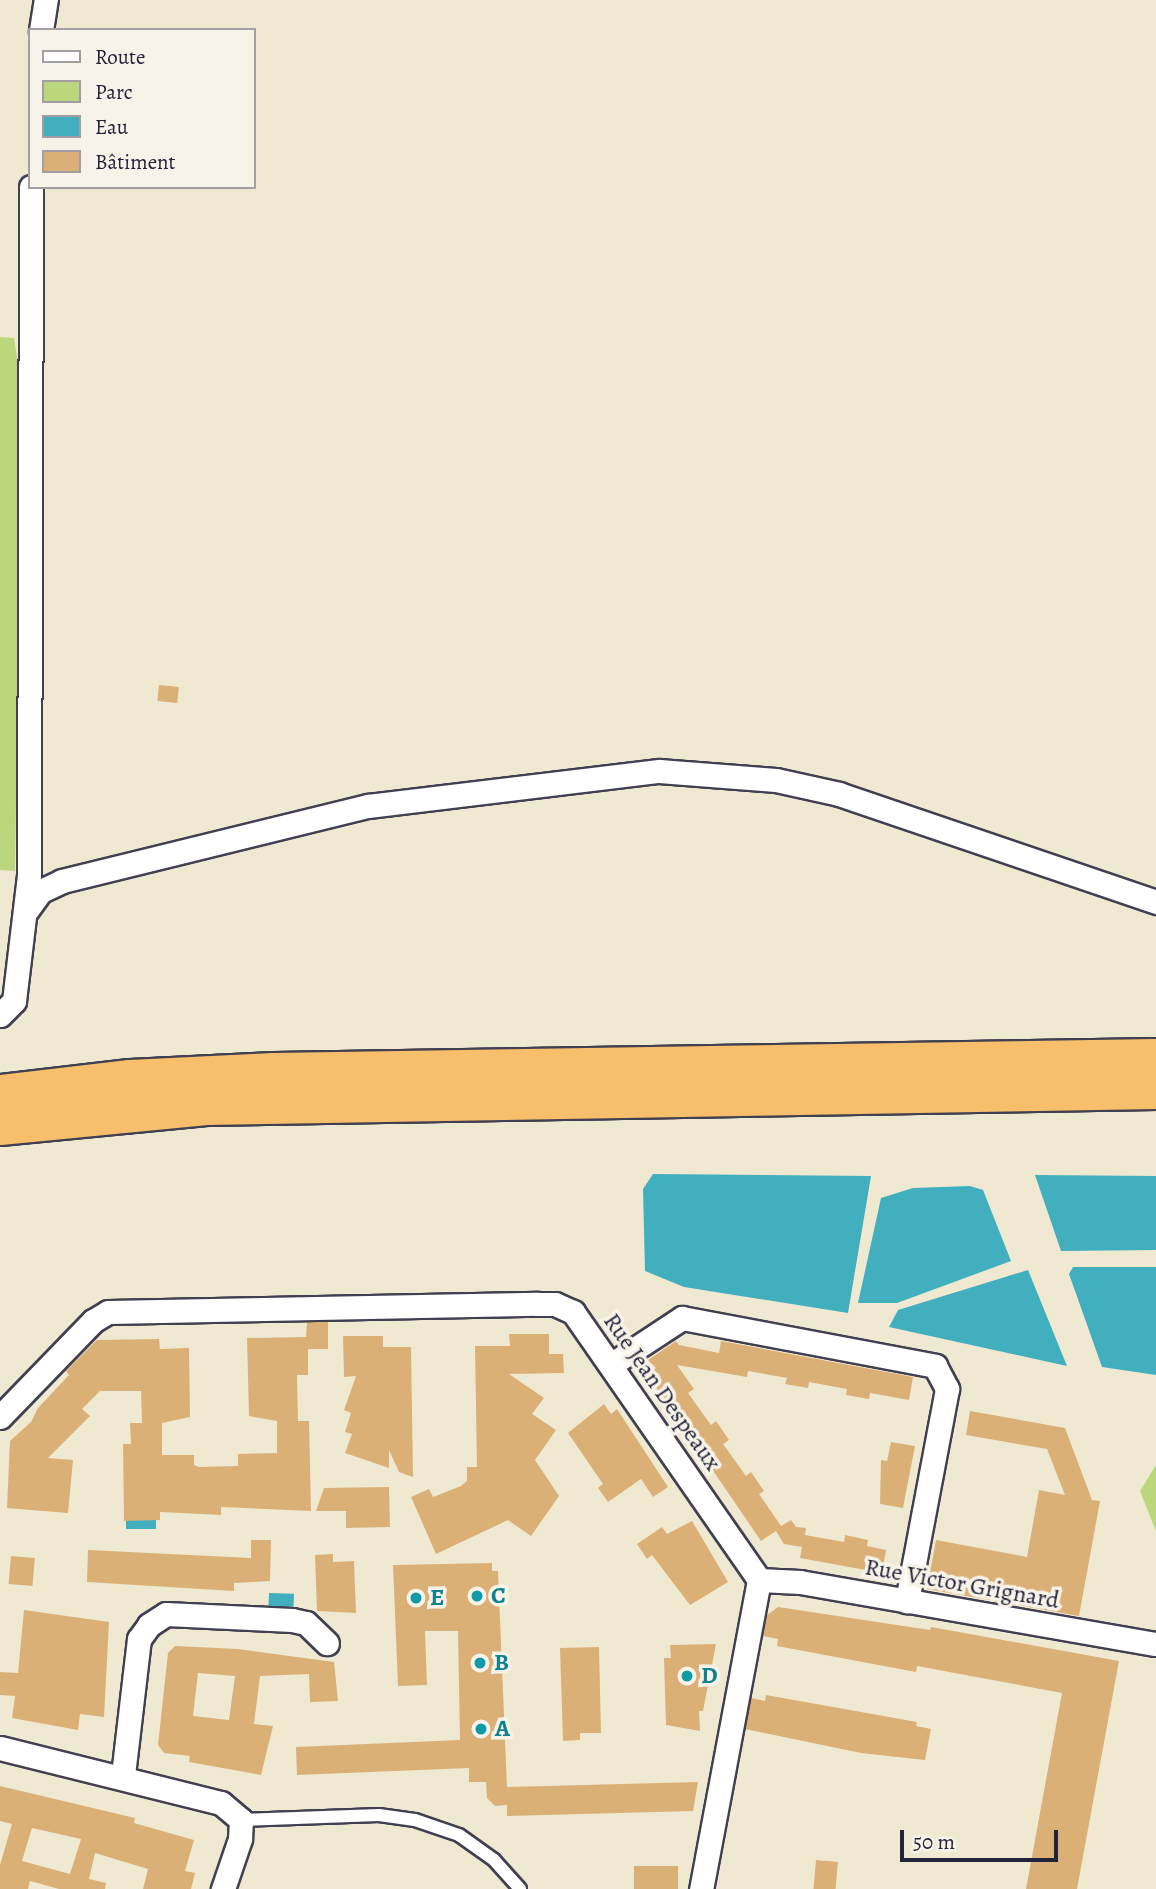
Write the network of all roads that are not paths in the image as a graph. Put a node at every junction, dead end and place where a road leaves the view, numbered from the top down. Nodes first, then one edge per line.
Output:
1 (46, 0) edge
2 (41, 28) edge
3 (31, 189) edge
4 (1156, 902) edge
5 (27, 909) junction
6 (0, 1016) edge
7 (1156, 1058) edge
8 (0, 1068) edge
9 (585, 1068) junction
10 (1156, 1090) edge
11 (0, 1094) edge
12 (0, 1126) edge
13 (612, 1364) junction
14 (0, 1417) edge
15 (759, 1580) junction
16 (907, 1601) junction
17 (327, 1643) dead end
18 (1156, 1644) edge
19 (0, 1748) edge
20 (123, 1775) junction
21 (241, 1820) junction
22 (223, 1889) edge
23 (520, 1889) edge
24 (701, 1889) edge

1 - 2 street
3 - 5 street
4 - 5 street
5 - 6 street
7 - 9 highway
8 - 9 highway
9 - 11 highway
10 - 12 highway
13 - 14 street, Rue Jean Despeaux
13 - 15 street, Rue Jean Despeaux
13 - 16 street
15 - 16 street, Rue Victor Grignard
15 - 24 street
16 - 18 street, Rue Victor Grignard
17 - 20 street
19 - 20 street
20 - 21 street
21 - 22 street
21 - 23 lane

